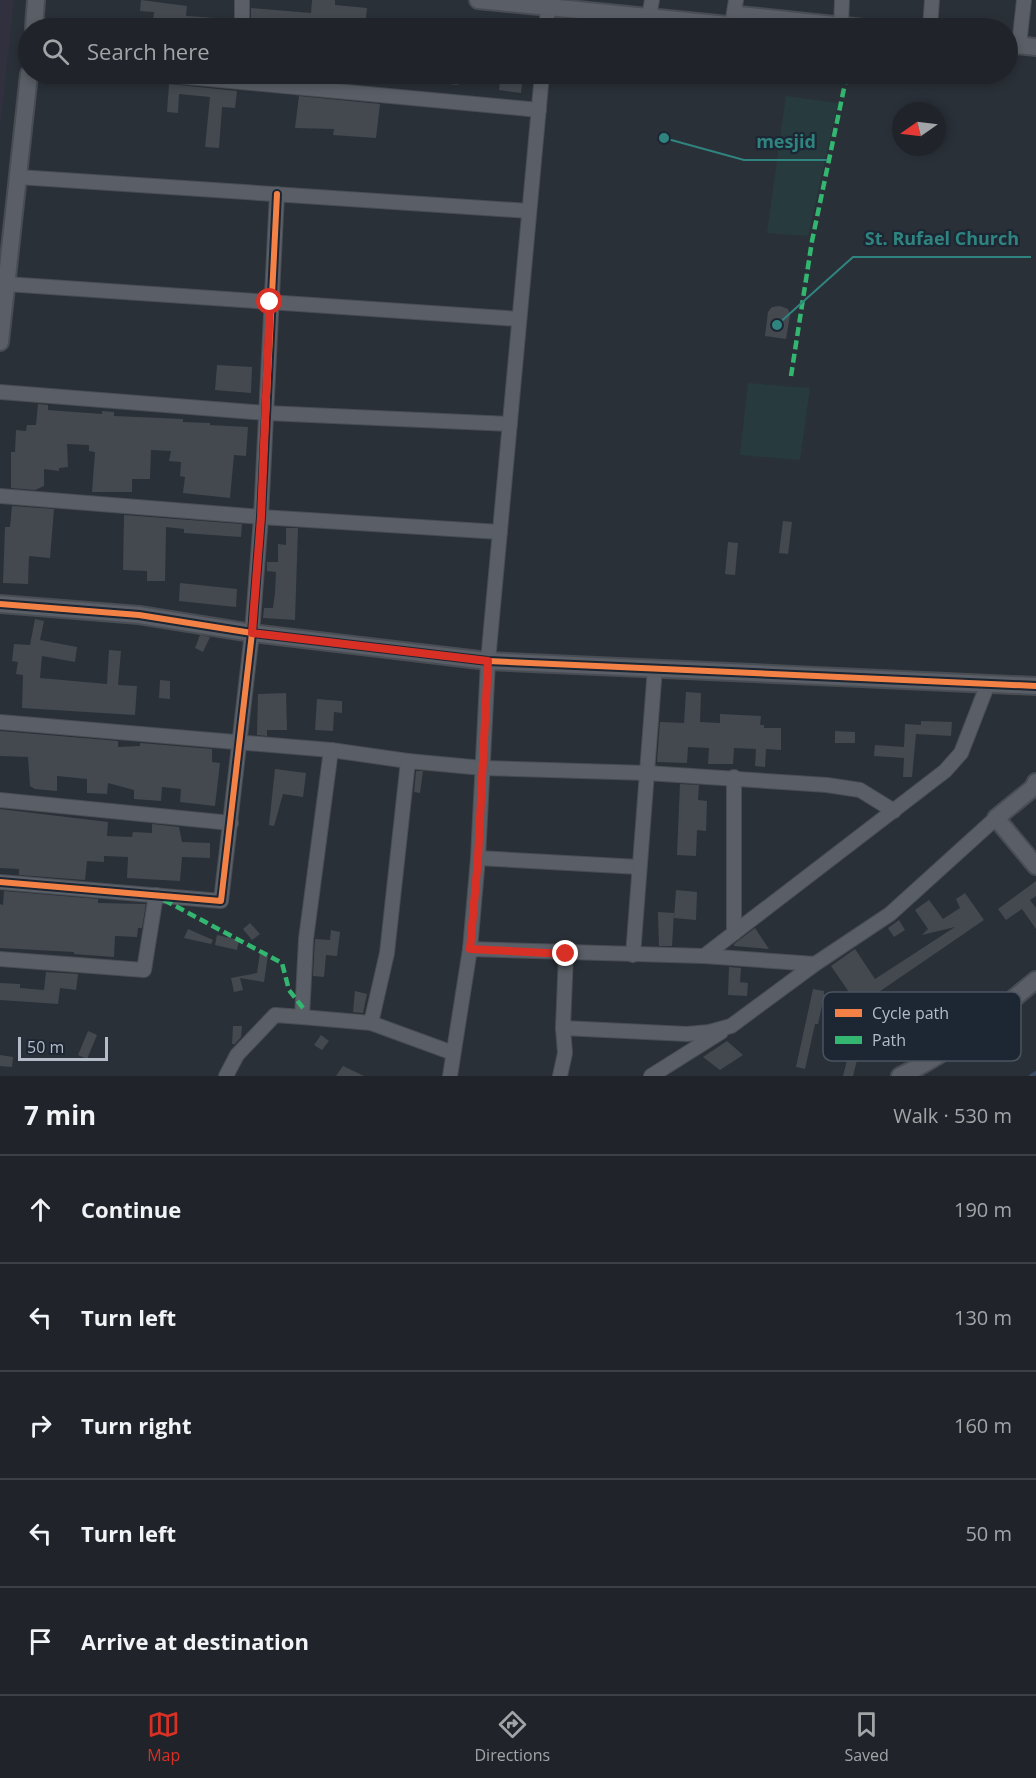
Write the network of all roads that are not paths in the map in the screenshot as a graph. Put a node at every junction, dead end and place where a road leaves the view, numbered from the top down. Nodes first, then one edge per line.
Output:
1 (36, 0) edge
2 (242, 0) edge
3 (478, 0) edge
4 (590, 0) edge
5 (842, 0) edge
6 (932, 0) edge
7 (1024, 0) edge
8 (548, 4) edge
9 (651, 8) edge
10 (734, 13) edge
11 (35, 18) edge
12 (242, 18) edge
13 (775, 18) edge
14 (841, 18) edge
15 (931, 18) edge
16 (1018, 22) edge
17 (1036, 47) edge
18 (1018, 48) edge
19 (1018, 51) edge
20 (1036, 58) edge
21 (28, 84) edge
22 (298, 84) edge
23 (541, 84) edge
24 (539, 110) junction
25 (18, 177) junction
26 (277, 194) junction
27 (529, 211) junction
28 (6, 284) junction
29 (270, 302) junction
30 (519, 319) junction
31 (0, 342) edge
32 (0, 392) edge
33 (266, 413) junction
34 (510, 424) junction
35 (0, 496) edge
36 (261, 517) junction
37 (500, 532) junction
38 (0, 604) edge
39 (252, 633) junction
40 (488, 661) junction
41 (655, 668) junction
42 (987, 686) junction
43 (1036, 686) edge
44 (0, 722) edge
45 (241, 743) junction
46 (331, 750) junction
47 (408, 761) junction
48 (483, 768) junction
49 (647, 773) junction
50 (734, 777) junction
51 (1036, 782) edge
52 (0, 800) edge
53 (894, 811) junction
54 (996, 818) junction
55 (231, 823) junction
56 (478, 858) junction
57 (1036, 866) edge
58 (639, 867) junction
59 (0, 882) edge
60 (156, 896) junction
61 (734, 933) junction
62 (470, 949) junction
63 (566, 954) junction
64 (633, 955) junction
65 (704, 956) junction
66 (0, 959) edge
67 (816, 964) junction
68 (1036, 980) edge
69 (1021, 992) edge
70 (302, 1017) junction
71 (370, 1023) junction
72 (731, 1026) junction
73 (563, 1028) junction
74 (453, 1053) junction
75 (929, 1061) edge
76 (226, 1076) edge
77 (450, 1076) edge
78 (560, 1076) edge
79 (651, 1076) edge
80 (900, 1076) edge

1 - 11 street
2 - 12 street
3 - 8 street
4 - 9 street
5 - 14 street
6 - 15 street
7 - 16 street
8 - 9 street
9 - 10 street
10 - 13 street
17 - 18 street
19 - 20 street
21 - 25 street
22 - 24 street
23 - 24 street
24 - 27 street
25 - 26 street
25 - 28 street
26 - 27 street
26 - 29 street
27 - 30 street
28 - 29 street
28 - 31 street
29 - 30 street
29 - 33 street
30 - 34 street
32 - 33 street
33 - 34 street
33 - 36 street
34 - 37 street
35 - 36 street
36 - 37 street
36 - 39 street
37 - 40 street
38 - 39 street
39 - 40 street
39 - 45 street
40 - 41 street
40 - 48 street
41 - 42 street
41 - 49 street
42 - 43 street
42 - 53 street
44 - 45 street
45 - 46 street
45 - 55 street
46 - 47 street
46 - 70 street
47 - 48 street
47 - 71 street
48 - 49 street
48 - 56 street
49 - 50 street
49 - 58 street
50 - 53 street
50 - 61 street
51 - 54 street
52 - 55 street
53 - 61 street
54 - 57 street
54 - 67 street
55 - 60 street
56 - 58 street
56 - 62 street
58 - 64 street
59 - 60 street
60 - 66 street
61 - 65 street
62 - 63 street
62 - 74 street
63 - 64 street
63 - 73 street
64 - 65 street
65 - 67 street
67 - 72 street
68 - 69 street
70 - 71 street
70 - 76 street
71 - 74 street
72 - 73 street
72 - 79 street
73 - 78 street
74 - 77 street
75 - 80 street

